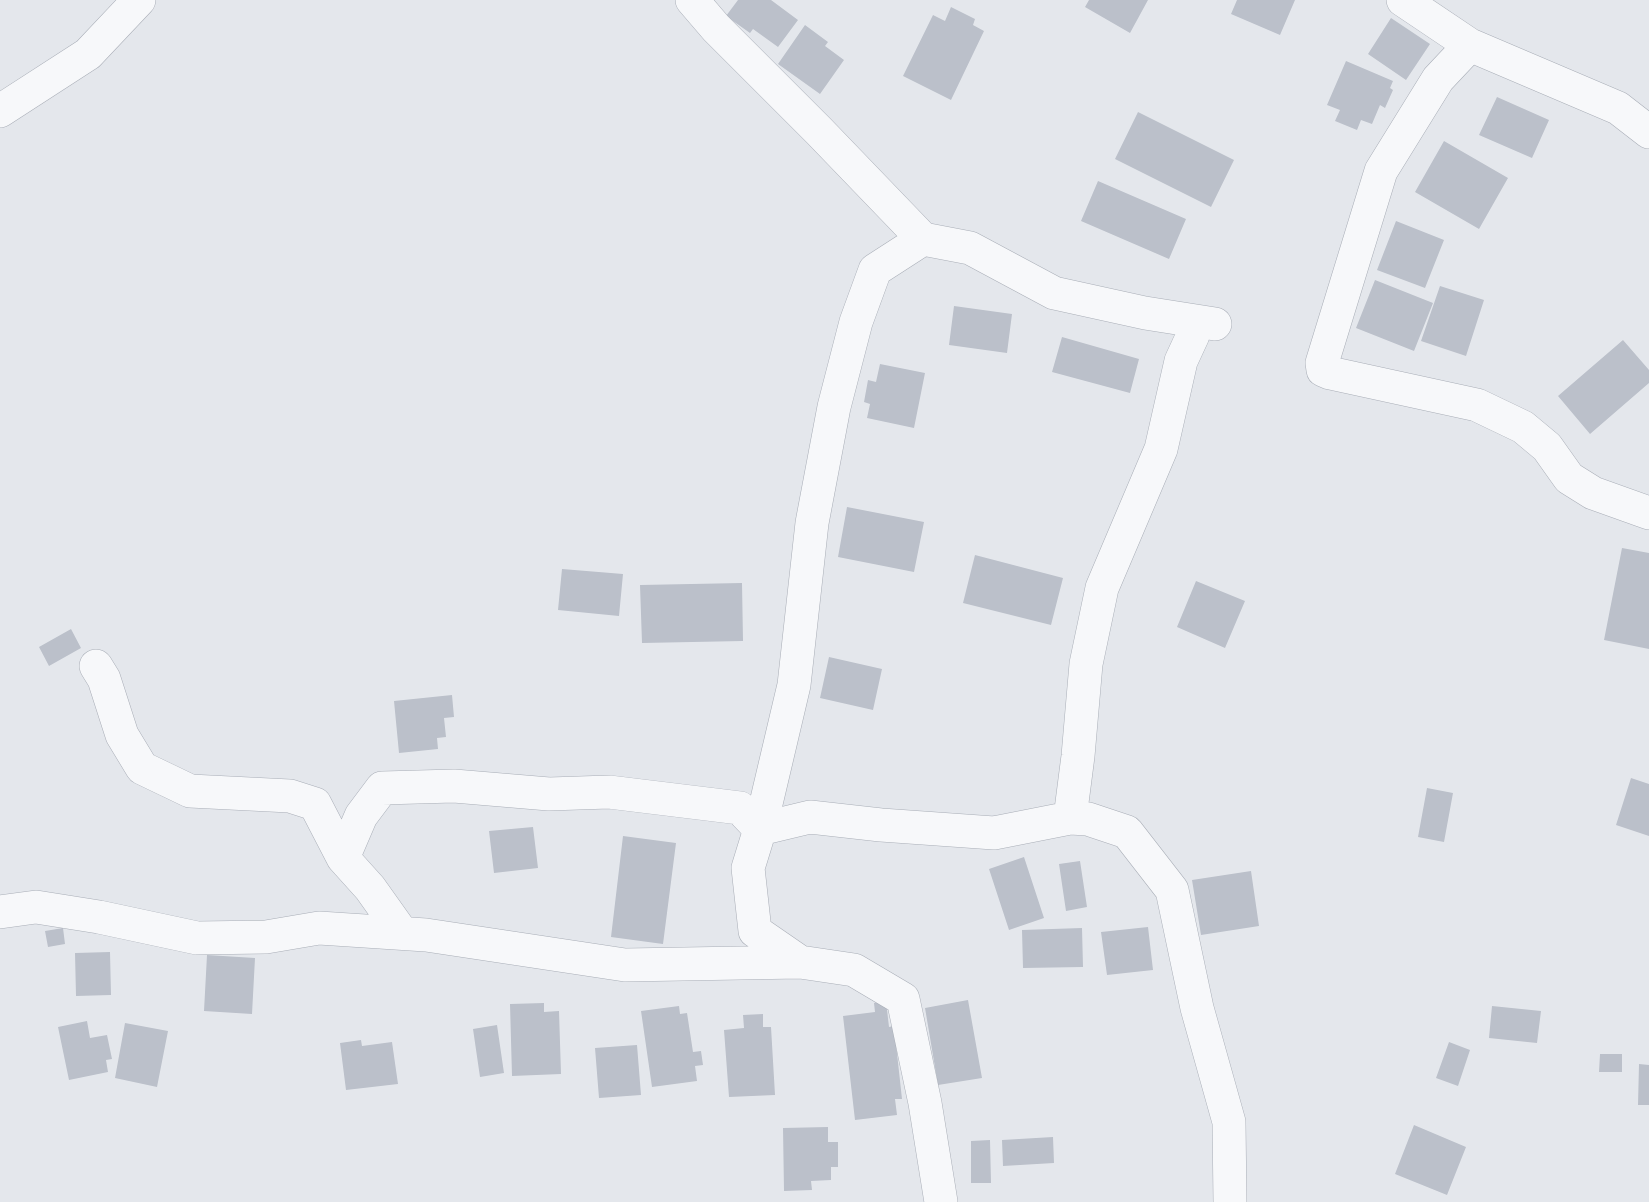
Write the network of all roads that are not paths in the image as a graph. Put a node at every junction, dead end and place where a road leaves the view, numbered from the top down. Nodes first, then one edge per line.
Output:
1 (139, 0) edge
2 (692, 0) edge
3 (1403, 0) edge
4 (1470, 45) junction
5 (0, 111) edge
6 (1649, 132) edge
7 (923, 239) junction
8 (1649, 513) edge
9 (96, 666) dead end
10 (1070, 818) junction
11 (760, 829) junction
12 (343, 858) junction
13 (0, 912) edge
14 (402, 933) junction
15 (800, 962) junction
16 (941, 1202) edge
17 (1230, 1202) edge

1 - 5 street
2 - 7 street
3 - 4 street
4 - 6 street
4 - 8 street
7 - 10 street
7 - 11 street
9 - 12 street
10 - 11 street
10 - 17 street
11 - 12 street
11 - 15 street
12 - 14 street
13 - 14 street
14 - 15 street
15 - 16 street

